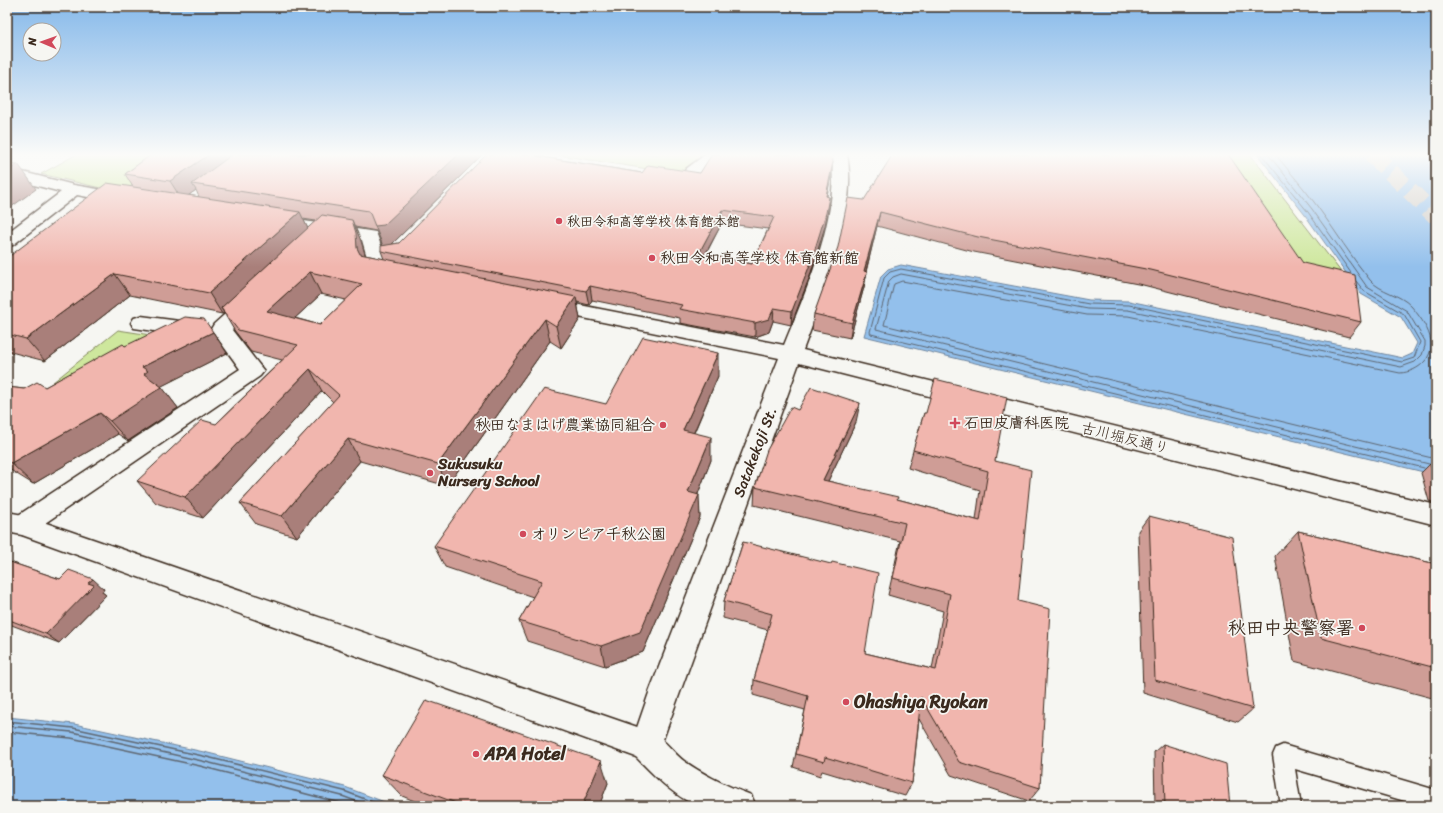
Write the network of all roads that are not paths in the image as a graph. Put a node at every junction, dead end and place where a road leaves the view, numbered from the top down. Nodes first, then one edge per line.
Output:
1 (71, 192) edge
2 (92, 192) edge
3 (839, 192) edge
4 (130, 196) edge
5 (264, 219) edge
6 (327, 229) junction
7 (7, 241) edge
8 (311, 245) edge
9 (408, 276) edge
10 (266, 287) edge
11 (533, 302) edge
12 (141, 323) dead end
13 (224, 333) junction
14 (792, 354) junction
15 (1436, 515) edge
16 (15, 523) edge
17 (646, 745) junction
18 (1436, 800) edge
19 (735, 805) edge
20 (1291, 806) edge

1 - 7 street
2 - 4 street
3 - 14 street, Satakekoji St.
5 - 6 street
6 - 8 street
6 - 9 street
10 - 13 street
11 - 14 street, 古川堀反通り
12 - 13 street
13 - 16 street
14 - 15 street, 古川堀反通り
14 - 17 street, Satakekoji St.
16 - 17 street
17 - 19 street
18 - 20 lane

